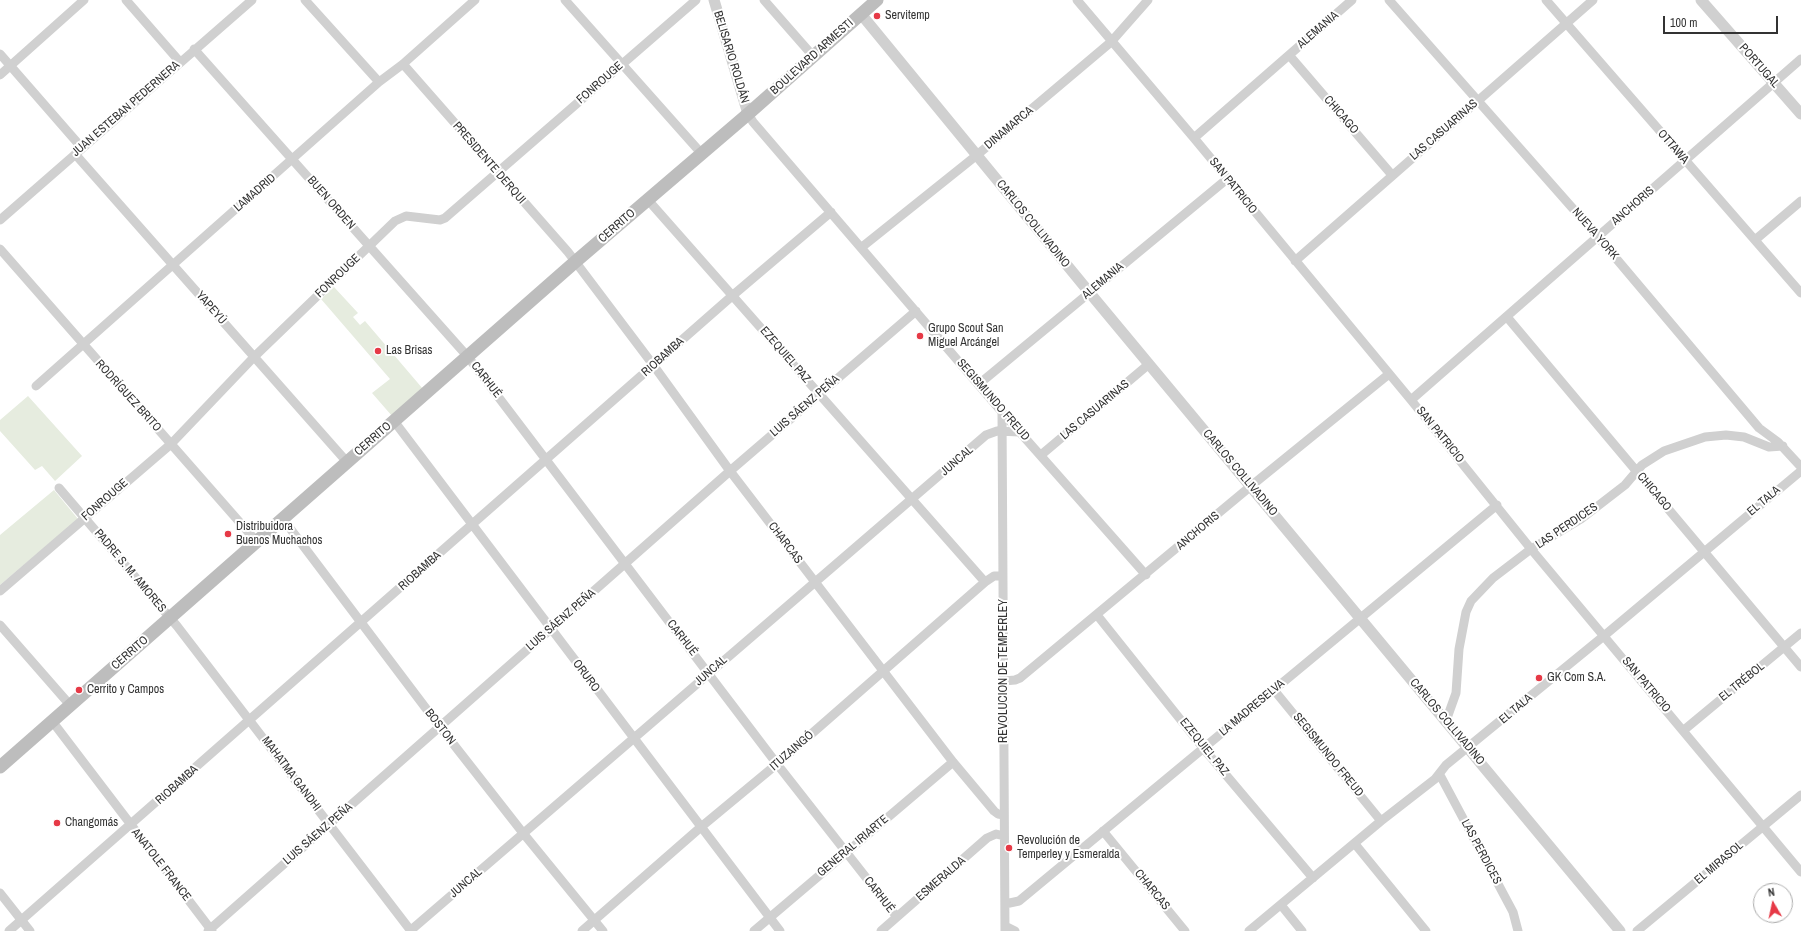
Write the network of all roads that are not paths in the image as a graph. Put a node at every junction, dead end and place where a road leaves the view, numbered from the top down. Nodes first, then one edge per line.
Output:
1 (84, 0) edge
2 (126, 0) edge
3 (252, 0) edge
4 (305, 0) edge
5 (476, 0) edge
6 (565, 0) edge
7 (696, 0) edge
8 (714, 0) edge
9 (764, 0) edge
10 (877, 0) edge
11 (1077, 0) edge
12 (1148, 0) edge
13 (1352, 0) edge
14 (1389, 0) edge
15 (1546, 0) edge
16 (1593, 0) edge
17 (1701, 0) edge
18 (861, 14) junction
19 (1566, 24) junction
20 (1111, 42) junction
21 (194, 49) junction
22 (0, 54) edge
23 (1289, 55) junction
24 (813, 56) junction
25 (1801, 58) edge
26 (180, 62) junction
27 (403, 64) junction
28 (622, 64) junction
29 (10, 66) junction
30 (0, 74) edge
31 (380, 82) junction
32 (1774, 83) junction
33 (1478, 101) junction
34 (748, 114) junction
35 (1801, 114) edge
36 (1194, 138) junction
37 (82, 148) junction
38 (701, 153) junction
39 (75, 154) junction
40 (977, 155) junction
41 (294, 160) junction
42 (1686, 160) junction
43 (497, 172) junction
44 (1392, 175) junction
45 (1227, 179) junction
46 (648, 200) junction
47 (1801, 201) edge
48 (831, 212) junction
49 (0, 220) edge
50 (1598, 237) junction
51 (1756, 240) junction
52 (369, 246) junction
53 (862, 247) junction
54 (0, 249) edge
55 (1295, 261) junction
56 (575, 262) junction
57 (173, 265) junction
58 (1089, 292) junction
59 (1801, 294) edge
60 (732, 296) junction
61 (916, 311) junction
62 (1507, 317) junction
63 (84, 345) junction
64 (254, 357) junction
65 (468, 357) junction
66 (1150, 364) junction
67 (654, 366) junction
68 (1389, 374) junction
69 (979, 384) junction
70 (36, 386) dead end
71 (819, 394) junction
72 (1411, 400) junction
73 (1002, 412) junction
74 (394, 421) junction
75 (1002, 431) junction
76 (1020, 432) junction
77 (171, 444) junction
78 (1783, 446) junction
79 (1041, 455) junction
80 (546, 460) junction
81 (347, 462) junction
82 (1801, 467) edge
83 (730, 471) junction
84 (1636, 471) junction
85 (1801, 471) edge
86 (1251, 486) junction
87 (59, 488) dead end
88 (912, 500) junction
89 (1497, 505) junction
90 (85, 518) junction
91 (283, 519) junction
92 (471, 525) junction
93 (257, 542) junction
94 (1531, 549) junction
95 (1704, 552) junction
96 (625, 564) junction
97 (1146, 575) junction
98 (1003, 576) junction
99 (815, 582) junction
100 (985, 582) junction
101 (0, 591) edge
102 (1097, 615) junction
103 (170, 618) junction
104 (1360, 618) junction
105 (361, 623) junction
106 (0, 625) edge
107 (551, 629) junction
108 (1801, 633) edge
109 (1605, 636) junction
110 (1784, 647) junction
111 (1801, 667) edge
112 (883, 671) junction
113 (709, 673) junction
114 (1004, 680) junction
115 (1274, 690) junction
116 (70, 705) junction
117 (250, 720) junction
118 (52, 721) junction
119 (1446, 721) junction
120 (440, 727) junction
121 (1684, 730) junction
122 (634, 738) junction
123 (1469, 748) junction
124 (1204, 749) junction
125 (953, 762) junction
126 (777, 764) junction
127 (0, 767) edge
128 (1440, 775) junction
129 (1801, 795) edge
130 (1004, 815) junction
131 (1381, 821) junction
132 (329, 825) junction
133 (131, 826) junction
134 (1763, 826) junction
135 (701, 827) junction
136 (1103, 831) junction
137 (523, 833) junction
138 (1004, 836) junction
139 (1355, 844) junction
140 (845, 852) junction
141 (1801, 872) edge
142 (1313, 878) junction
143 (0, 893) edge
144 (1005, 904) junction
145 (1281, 906) junction
146 (770, 917) junction
147 (897, 917) junction
148 (22, 920) junction
149 (594, 920) junction
150 (1005, 929) edge
151 (210, 930) edge
152 (9, 931) edge
153 (30, 931) edge
154 (410, 931) edge
155 (582, 931) edge
156 (603, 931) edge
157 (754, 931) edge
158 (780, 931) edge
159 (881, 931) edge
160 (1015, 931) edge
161 (1185, 931) edge
162 (1249, 931) edge
163 (1302, 931) edge
164 (1426, 931) edge
165 (1518, 931) edge
166 (1620, 931) edge
167 (1637, 931) edge

1 - 29 street
2 - 26 street
3 - 21 street, JUAN ESTEBAN PEDERNERA
4 - 31 street
5 - 27 street, LAMADRID
6 - 28 street
7 - 28 street, FONROUGE
8 - 34 street, BELISARIO ROLDÁN
9 - 24 street
10 - 18 main road, BOULEVARD ARMESTI
11 - 20 street, SAN PATRICIO
12 - 20 street, DINAMARCA
13 - 23 street, ALEMANIA
14 - 33 street, NUEVA YORK
15 - 19 street, OTTAWA
16 - 19 street, LAS CASUARINAS
17 - 32 street, PORTUGAL
18 - 24 main road, BOULEVARD ARMESTI
18 - 40 street, CARLOS COLLIVADINO
19 - 33 street, LAS CASUARINAS
19 - 42 street, OTTAWA
20 - 36 street, SAN PATRICIO
20 - 40 street, DINAMARCA
21 - 26 street, JUAN ESTEBAN PEDERNERA
21 - 41 street, BUEN ORDEN
22 - 29 street
23 - 36 street, ALEMANIA
23 - 44 street, CHICAGO
24 - 34 main road, BOULEVARD ARMESTI
25 - 32 street, ANCHORIS
26 - 37 street, JUAN ESTEBAN PEDERNERA
27 - 31 street, LAMADRID
27 - 43 street, PRESIDENTE DERQUI
28 - 38 street
28 - 43 street, FONROUGE
29 - 30 street
29 - 37 street
31 - 41 street, LAMADRID
32 - 35 street, PORTUGAL
32 - 42 street, ANCHORIS
33 - 44 street, LAS CASUARINAS
33 - 50 street, NUEVA YORK
34 - 38 main road, CERRITO
34 - 48 street, SEGISMUNDO FREUD
36 - 45 street, SAN PATRICIO
37 - 39 street, JUAN ESTEBAN PEDERNERA
38 - 46 main road, CERRITO
39 - 49 street, JUAN ESTEBAN PEDERNERA
39 - 57 street, YAPEYÚ
40 - 53 street, DINAMARCA
40 - 58 street, CARLOS COLLIVADINO
41 - 52 street, BUEN ORDEN
41 - 57 street, LAMADRID
42 - 50 street, ANCHORIS
42 - 51 street, OTTAWA
43 - 52 street, FONROUGE
43 - 56 street, PRESIDENTE DERQUI
44 - 55 street, LAS CASUARINAS
45 - 55 street, SAN PATRICIO
45 - 58 street, ALEMANIA
46 - 56 main road, CERRITO
46 - 60 street, EZEQUIEL PAZ
47 - 51 street
48 - 53 street, SEGISMUNDO FREUD
48 - 60 street, RIOBAMBA
50 - 62 street, ANCHORIS
50 - 78 street, NUEVA YORK
51 - 59 street, OTTAWA
52 - 64 street, FONROUGE
52 - 65 street, BUEN ORDEN
53 - 61 street, SEGISMUNDO FREUD
54 - 63 street, RODRÍGUEZ BRITO
55 - 68 street, SAN PATRICIO
56 - 65 main road, CERRITO
56 - 67 street, CHARCAS
57 - 63 street, LAMADRID
57 - 64 street, YAPEYÚ
58 - 66 street, CARLOS COLLIVADINO
58 - 69 street, ALEMANIA
60 - 67 street, RIOBAMBA
60 - 71 street, EZEQUIEL PAZ
61 - 69 street, SEGISMUNDO FREUD
61 - 71 street, LUIS SÁENZ PEÑA
62 - 72 street, ANCHORIS
62 - 84 street, CHICAGO
63 - 70 street, LAMADRID
63 - 77 street, RODRÍGUEZ BRITO
64 - 77 street, FONROUGE
64 - 81 street, YAPEYÚ
65 - 74 main road, CERRITO
65 - 80 street, CARHUÉ
66 - 79 street, LAS CASUARINAS
66 - 86 street, CARLOS COLLIVADINO
67 - 80 street, RIOBAMBA
67 - 83 street, CHARCAS
68 - 72 street, SAN PATRICIO
68 - 86 street, ANCHORIS
69 - 73 street, SEGISMUNDO FREUD
71 - 83 street, LUIS SÁENZ PEÑA
71 - 88 street, EZEQUIEL PAZ
72 - 89 street, SAN PATRICIO
73 - 75 street, REVOLUCION DE TEMPERLEY
73 - 76 street, SEGISMUNDO FREUD
74 - 81 main road, CERRITO
74 - 92 street, ORURO
75 - 76 street, JUNCAL
75 - 88 street, JUNCAL
75 - 98 street, REVOLUCION DE TEMPERLEY
76 - 79 street, SEGISMUNDO FREUD
77 - 90 street, FONROUGE
77 - 93 street, RODRÍGUEZ BRITO
78 - 82 street, NUEVA YORK
78 - 84 street, LAS PERDICES
79 - 97 street, SEGISMUNDO FREUD
80 - 92 street, RIOBAMBA
80 - 96 street, CARHUÉ
81 - 91 main road, CERRITO
83 - 96 street, LUIS SÁENZ PEÑA
83 - 99 street, CHARCAS
84 - 94 street, LAS PERDICES
84 - 95 street, CHICAGO
85 - 95 street, EL TALA
86 - 97 street, ANCHORIS
86 - 104 street, CARLOS COLLIVADINO
87 - 90 street, PADRE S. M. AMORES
88 - 99 street, JUNCAL
88 - 100 street, EZEQUIEL PAZ
89 - 94 street, SAN PATRICIO
89 - 104 street, LA MADRESELVA
90 - 101 street, FONROUGE
90 - 103 street, PADRE S. M. AMORES
91 - 93 main road, CERRITO
91 - 105 street, BOSTON
92 - 105 street, RIOBAMBA
92 - 107 street, ORURO
93 - 103 main road, CERRITO
94 - 109 street, SAN PATRICIO
94 - 119 street, LAS PERDICES
95 - 109 street, EL TALA
95 - 110 street, CHICAGO
96 - 107 street, LUIS SÁENZ PEÑA
96 - 113 street, CARHUÉ
97 - 102 street, ANCHORIS
98 - 100 street, ITUZAINGÓ
98 - 114 street, REVOLUCION DE TEMPERLEY
99 - 112 street, CHARCAS
99 - 113 street, JUNCAL
100 - 112 street, ITUZAINGÓ
102 - 114 street, ANCHORIS
102 - 124 street, EZEQUIEL PAZ
103 - 116 main road, CERRITO
103 - 117 street, MAHATMA GANDHI
104 - 115 street, LA MADRESELVA
104 - 119 street, CARLOS COLLIVADINO
105 - 117 street, RIOBAMBA
105 - 120 street, BOSTON
106 - 116 street
107 - 120 street, LUIS SÁENZ PEÑA
107 - 122 street, ORURO
108 - 110 street, EL TRÉBOL
109 - 121 street, SAN PATRICIO
109 - 123 street, EL TALA
110 - 111 street, CHICAGO
110 - 121 street, EL TRÉBOL
112 - 125 street, CHARCAS
112 - 126 street, ITUZAINGÓ
113 - 122 street, JUNCAL
113 - 126 street, CARHUÉ
114 - 130 street, REVOLUCION DE TEMPERLEY
115 - 124 street, LA MADRESELVA
115 - 131 street, SEGISMUNDO FREUD
116 - 118 main road, CERRITO
117 - 132 street, MAHATMA GANDHI
117 - 133 street, RIOBAMBA
118 - 127 main road, CERRITO
118 - 133 street, ANATOLE FRANCE
119 - 123 street, CARLOS COLLIVADINO
120 - 132 street, LUIS SÁENZ PEÑA
120 - 137 street, BOSTON
121 - 134 street, SAN PATRICIO
122 - 135 street, ORURO
122 - 137 street, JUNCAL
123 - 128 street, EL TALA
123 - 166 street, CARLOS COLLIVADINO
124 - 136 street, LA MADRESELVA
124 - 142 street, EZEQUIEL PAZ
125 - 130 street, CHARCAS
125 - 140 street, GENERAL IRIARTE
126 - 135 street, ITUZAINGÓ
126 - 140 street, CARHUÉ
128 - 131 street, EL TALA
128 - 165 street, LAS PERDICES
129 - 134 street, EL MIRASOL
130 - 138 street, REVOLUCION DE TEMPERLEY
131 - 139 street, EL TALA
132 - 151 street, LUIS SÁENZ PEÑA
132 - 154 street, MAHATMA GANDHI
133 - 148 street, RIOBAMBA
133 - 151 street, ANATOLE FRANCE
134 - 141 street, SAN PATRICIO
134 - 167 street, EL MIRASOL
135 - 146 street, ORURO
135 - 149 street, ITUZAINGÓ
136 - 144 street, LA MADRESELVA
136 - 161 street, CHARCAS
137 - 149 street, BOSTON
137 - 154 street, JUNCAL
138 - 144 street, REVOLUCION DE TEMPERLEY
138 - 147 street, ESMERALDA
139 - 142 street, EL TALA
139 - 164 street
140 - 146 street, GENERAL IRIARTE
140 - 147 street, CARHUÉ
142 - 145 street, EL TALA
143 - 148 street
144 - 150 street, REVOLUCION DE TEMPERLEY
145 - 162 street, EL TALA
145 - 163 street
146 - 157 street, GENERAL IRIARTE
146 - 158 street, ORURO
147 - 159 street, ESMERALDA
148 - 152 street, RIOBAMBA
148 - 153 street
149 - 155 street, ITUZAINGÓ
149 - 156 street, BOSTON
150 - 160 street

